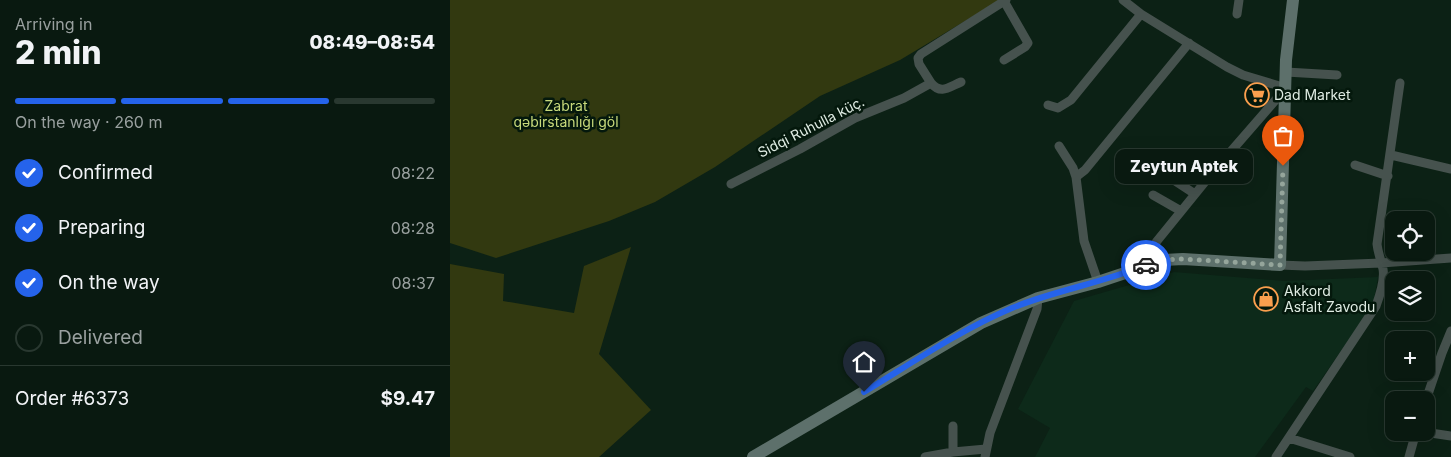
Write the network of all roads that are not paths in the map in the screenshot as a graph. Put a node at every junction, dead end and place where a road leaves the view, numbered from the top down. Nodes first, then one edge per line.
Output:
1 (1122, 0) edge
2 (1239, 0) edge
3 (1293, 0) edge
4 (1005, 1) edge
5 (1141, 14) junction
6 (1237, 14) dead end
7 (1189, 43) junction
8 (1004, 60) dead end
9 (1286, 72) junction
10 (1337, 75) dead end
11 (961, 82) dead end
12 (931, 83) junction
13 (1400, 83) dead end
14 (1286, 88) junction
15 (1048, 105) dead end
16 (1059, 146) dead end
17 (1391, 155) junction
18 (1355, 166) dead end
19 (1451, 169) edge
20 (1163, 173) dead end
21 (1388, 176) junction
22 (1076, 177) junction
23 (731, 184) dead end
24 (1195, 194) junction
25 (1153, 195) dead end
26 (1181, 211) junction
27 (1451, 258) edge
28 (1150, 264) junction
29 (1381, 264) junction
30 (1280, 265) junction
31 (1098, 282) junction
32 (1038, 298) junction
33 (1451, 331) edge
34 (1446, 354) edge
35 (1430, 391) edge
36 (953, 426) dead end
37 (1435, 434) edge
38 (1451, 436) edge
39 (1289, 438) junction
40 (1413, 441) edge
41 (953, 452) junction
42 (985, 453) edge
43 (753, 457) edge
44 (925, 457) edge
45 (1276, 457) edge
46 (1350, 457) edge
47 (1409, 457) edge

1 - 5 street
2 - 6 street
3 - 9 street
4 - 8 street
4 - 12 street
5 - 7 street
5 - 15 street
7 - 14 street
7 - 22 street
9 - 10 street
9 - 14 street
11 - 12 street
12 - 23 street, Sidqi Ruhulla küç.
13 - 17 street
14 - 24 street
14 - 30 street
16 - 22 street
17 - 19 street
17 - 21 street
18 - 21 street
20 - 24 street
21 - 29 street
22 - 31 street
24 - 26 street
25 - 26 street
26 - 28 street
27 - 29 street
28 - 30 street
28 - 31 street
29 - 30 street
29 - 39 street
31 - 32 street
32 - 42 street
32 - 43 street
33 - 34 street
34 - 35 street
36 - 41 street
37 - 38 street
39 - 45 street
39 - 46 street
40 - 47 street
41 - 42 street
41 - 44 street

